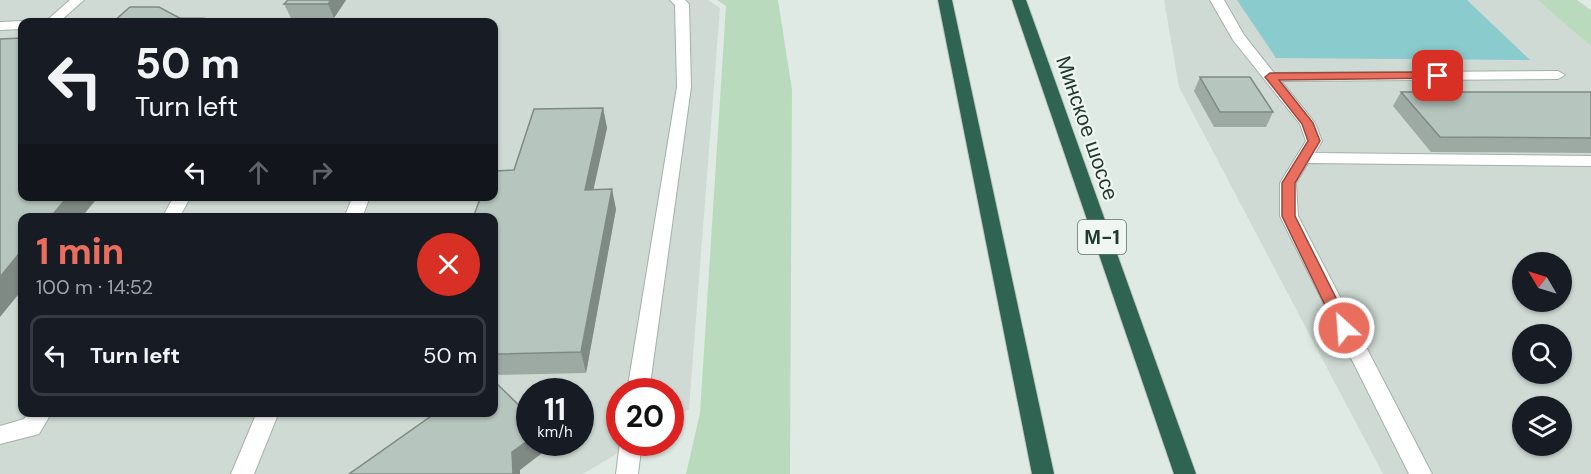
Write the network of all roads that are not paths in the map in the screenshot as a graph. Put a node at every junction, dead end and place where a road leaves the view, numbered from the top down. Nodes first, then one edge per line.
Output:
1 (78, 0) edge
2 (677, 0) edge
3 (945, 0) edge
4 (1019, 0) edge
5 (1217, 0) edge
6 (56, 18) edge
7 (18, 25) edge
8 (0, 26) edge
9 (1558, 75) dead end
10 (1270, 77) junction
11 (1305, 158) junction
12 (1591, 161) edge
13 (640, 378) edge
14 (38, 417) edge
15 (266, 417) edge
16 (0, 435) edge
17 (629, 456) edge
18 (242, 474) edge
19 (627, 474) edge
20 (1043, 474) edge
21 (1185, 474) edge
22 (1421, 474) edge

1 - 6 lane
2 - 13 lane
3 - 20 highway
4 - 21 highway, Минское шоссе / М-1
5 - 10 lane
7 - 8 lane
9 - 10 lane
10 - 11 lane
11 - 12 lane
11 - 22 lane
14 - 16 lane
15 - 18 lane
17 - 19 lane

